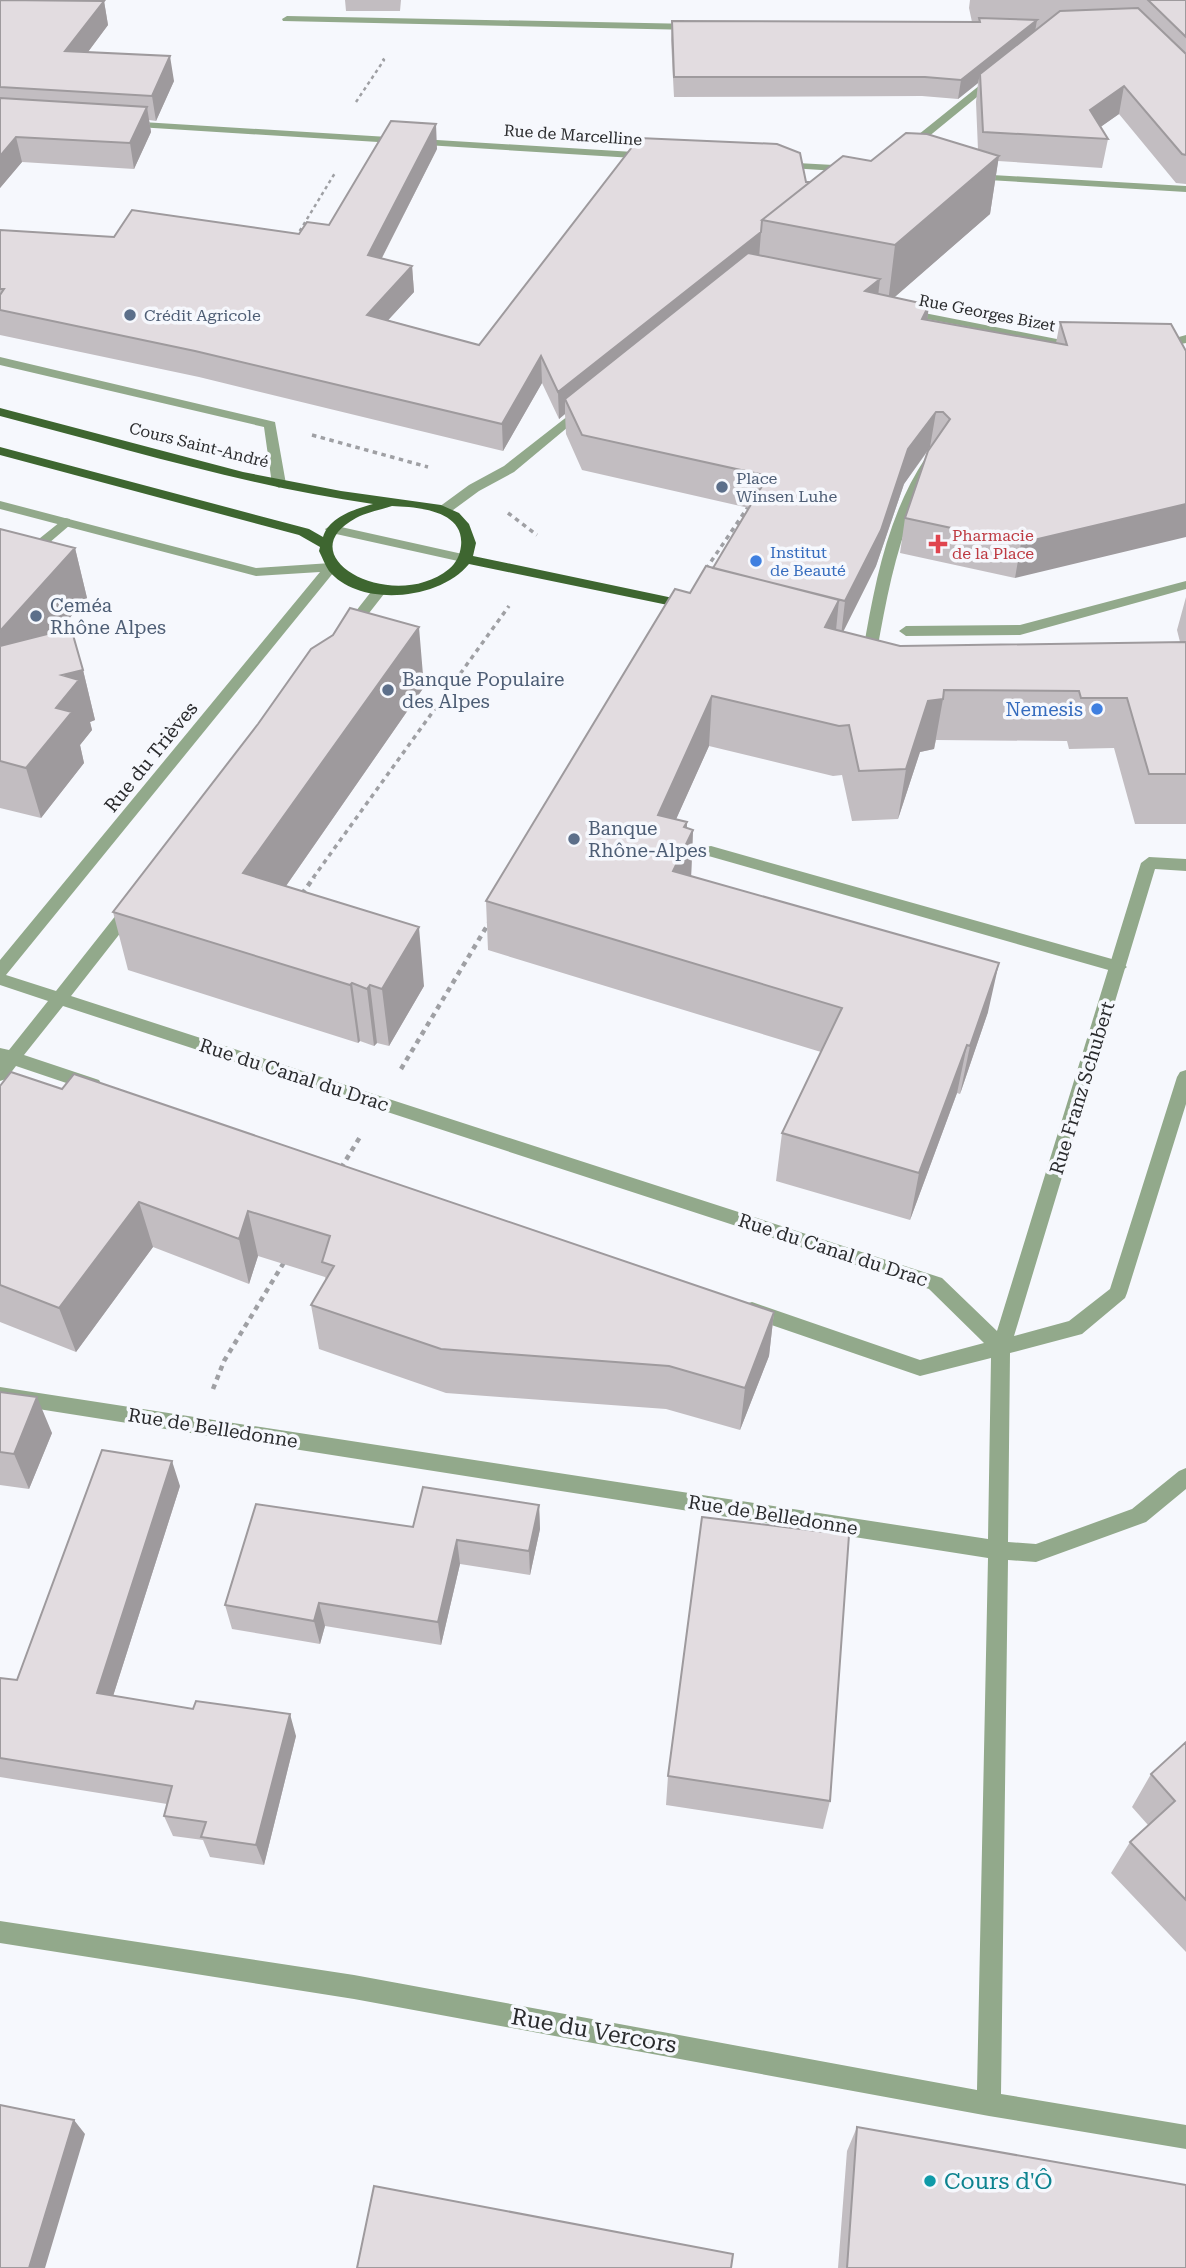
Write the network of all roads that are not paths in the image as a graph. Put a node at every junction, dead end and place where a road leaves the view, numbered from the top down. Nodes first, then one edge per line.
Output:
1 (286, 19) dead end
2 (705, 27) edge
3 (1008, 68) edge
4 (108, 123) edge
5 (900, 154) edge
6 (656, 156) edge
7 (768, 164) edge
8 (865, 170) edge
9 (962, 176) edge
10 (1186, 189) edge
11 (887, 309) edge
12 (1186, 339) edge
13 (1091, 345) edge
14 (1141, 345) edge
15 (0, 361) edge
16 (590, 403) edge
17 (0, 412) edge
18 (0, 451) edge
19 (936, 453) edge
20 (279, 484) junction
21 (391, 502) junction
22 (0, 505) edge
23 (444, 510) junction
24 (65, 522) junction
25 (332, 529) junction
26 (325, 544) junction
27 (0, 559) edge
28 (467, 559) junction
29 (331, 567) junction
30 (1186, 584) edge
31 (379, 591) junction
32 (711, 611) edge
33 (906, 631) dead end
34 (336, 645) edge
35 (871, 651) edge
36 (710, 851) dead end
37 (1186, 865) edge
38 (136, 900) edge
39 (1119, 967) junction
40 (0, 971) edge
41 (0, 979) edge
42 (60, 999) junction
43 (6, 1056) edge
44 (0, 1074) edge
45 (1186, 1077) edge
46 (108, 1090) edge
47 (739, 1305) edge
48 (1001, 1348) junction
49 (0, 1395) edge
50 (1186, 1477) edge
51 (998, 1550) junction
52 (0, 1932) edge
53 (989, 2104) junction
54 (1186, 2137) edge

1 - 2 street
3 - 5 street
4 - 6 street, Rue de Marcelline
7 - 8 street
9 - 10 street
11 - 13 street, Rue Georges Bizet
12 - 14 street
15 - 20 street, Cours Saint-André
16 - 23 street
17 - 20 main road, Cours Saint-André
18 - 26 main road
19 - 35 street
20 - 21 main road, Cours Saint-André
21 - 23 main road, Cours Saint-André
21 - 25 main road
22 - 24 street
23 - 28 main road
24 - 27 street
24 - 29 street
25 - 26 main road
25 - 28 street
26 - 29 main road
28 - 31 main road
28 - 32 main road
29 - 31 main road
29 - 40 street, Rue du Trièves
30 - 33 street
31 - 34 street
36 - 39 street
37 - 39 street, Rue Franz Schubert
38 - 42 street
39 - 48 street, Rue Franz Schubert
41 - 42 street, Rue du Canal du Drac
42 - 43 street
42 - 48 street, Rue du Canal du Drac
43 - 44 street
43 - 46 street
45 - 48 street
47 - 48 street
48 - 51 street, Rue Franz Schubert
49 - 51 street, Rue de Belledonne
50 - 51 street, Rue de Belledonne
51 - 53 street
52 - 53 street, Rue du Vercors
53 - 54 street, Rue du Vercors

